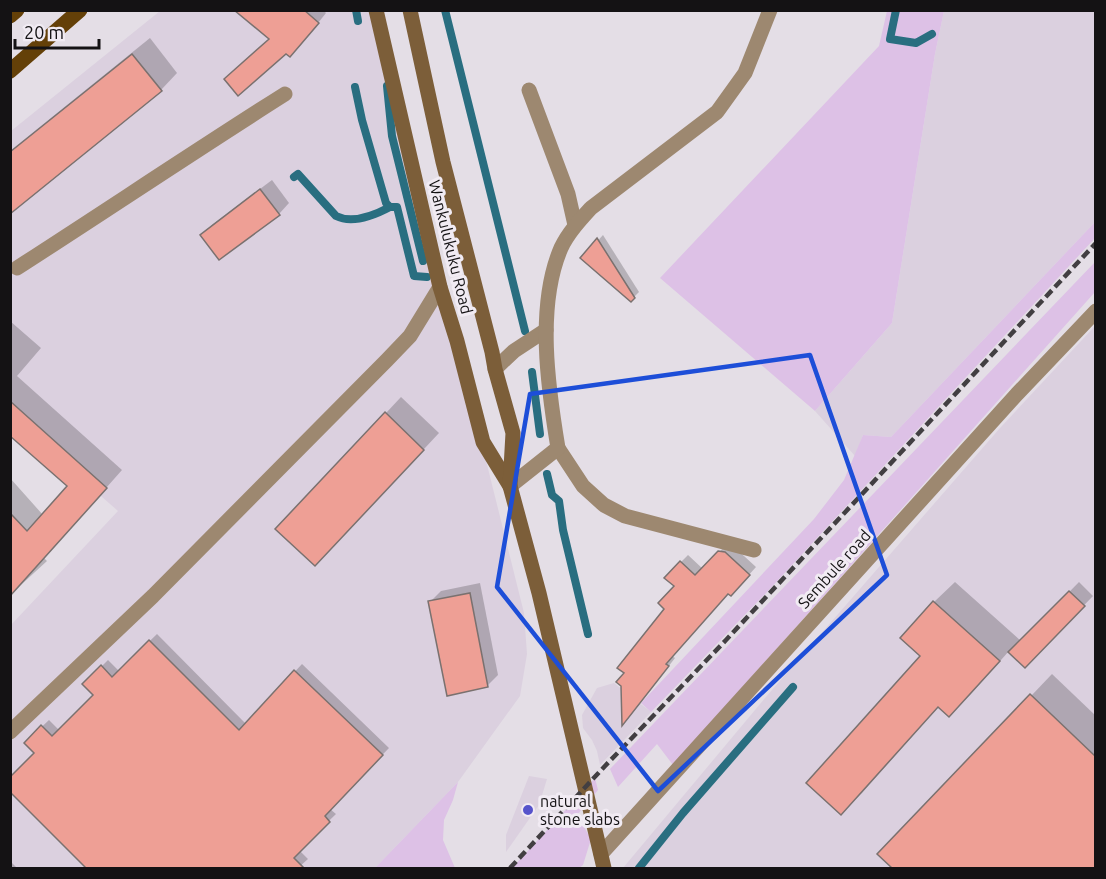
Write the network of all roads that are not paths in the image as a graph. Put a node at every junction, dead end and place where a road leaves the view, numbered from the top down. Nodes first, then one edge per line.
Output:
1 (17, 10) edge
2 (80, 10) edge
3 (376, 10) edge
4 (410, 10) edge
5 (770, 10) edge
6 (10, 16) edge
7 (10, 71) edge
8 (530, 90) dead end
9 (285, 94) dead end
10 (575, 225) junction
11 (17, 268) dead end
12 (440, 287) junction
13 (1095, 311) edge
14 (546, 330) junction
15 (495, 369) junction
16 (558, 448) junction
17 (510, 486) junction
18 (754, 550) dead end
19 (10, 732) edge
20 (602, 861) edge

1 - 6 main road
2 - 7 main road
3 - 12 main road, Wankulukuku Road
4 - 15 main road, Wankulukuku Road
5 - 10 street
8 - 10 street
9 - 11 street
10 - 14 street
12 - 17 main road, Wankulukuku Road
12 - 19 street
13 - 20 street, Sembule road
14 - 15 street
14 - 16 street
15 - 17 main road, Wankulukuku Road
16 - 17 street
16 - 18 street
17 - 20 main road, Wankulukuku Road

